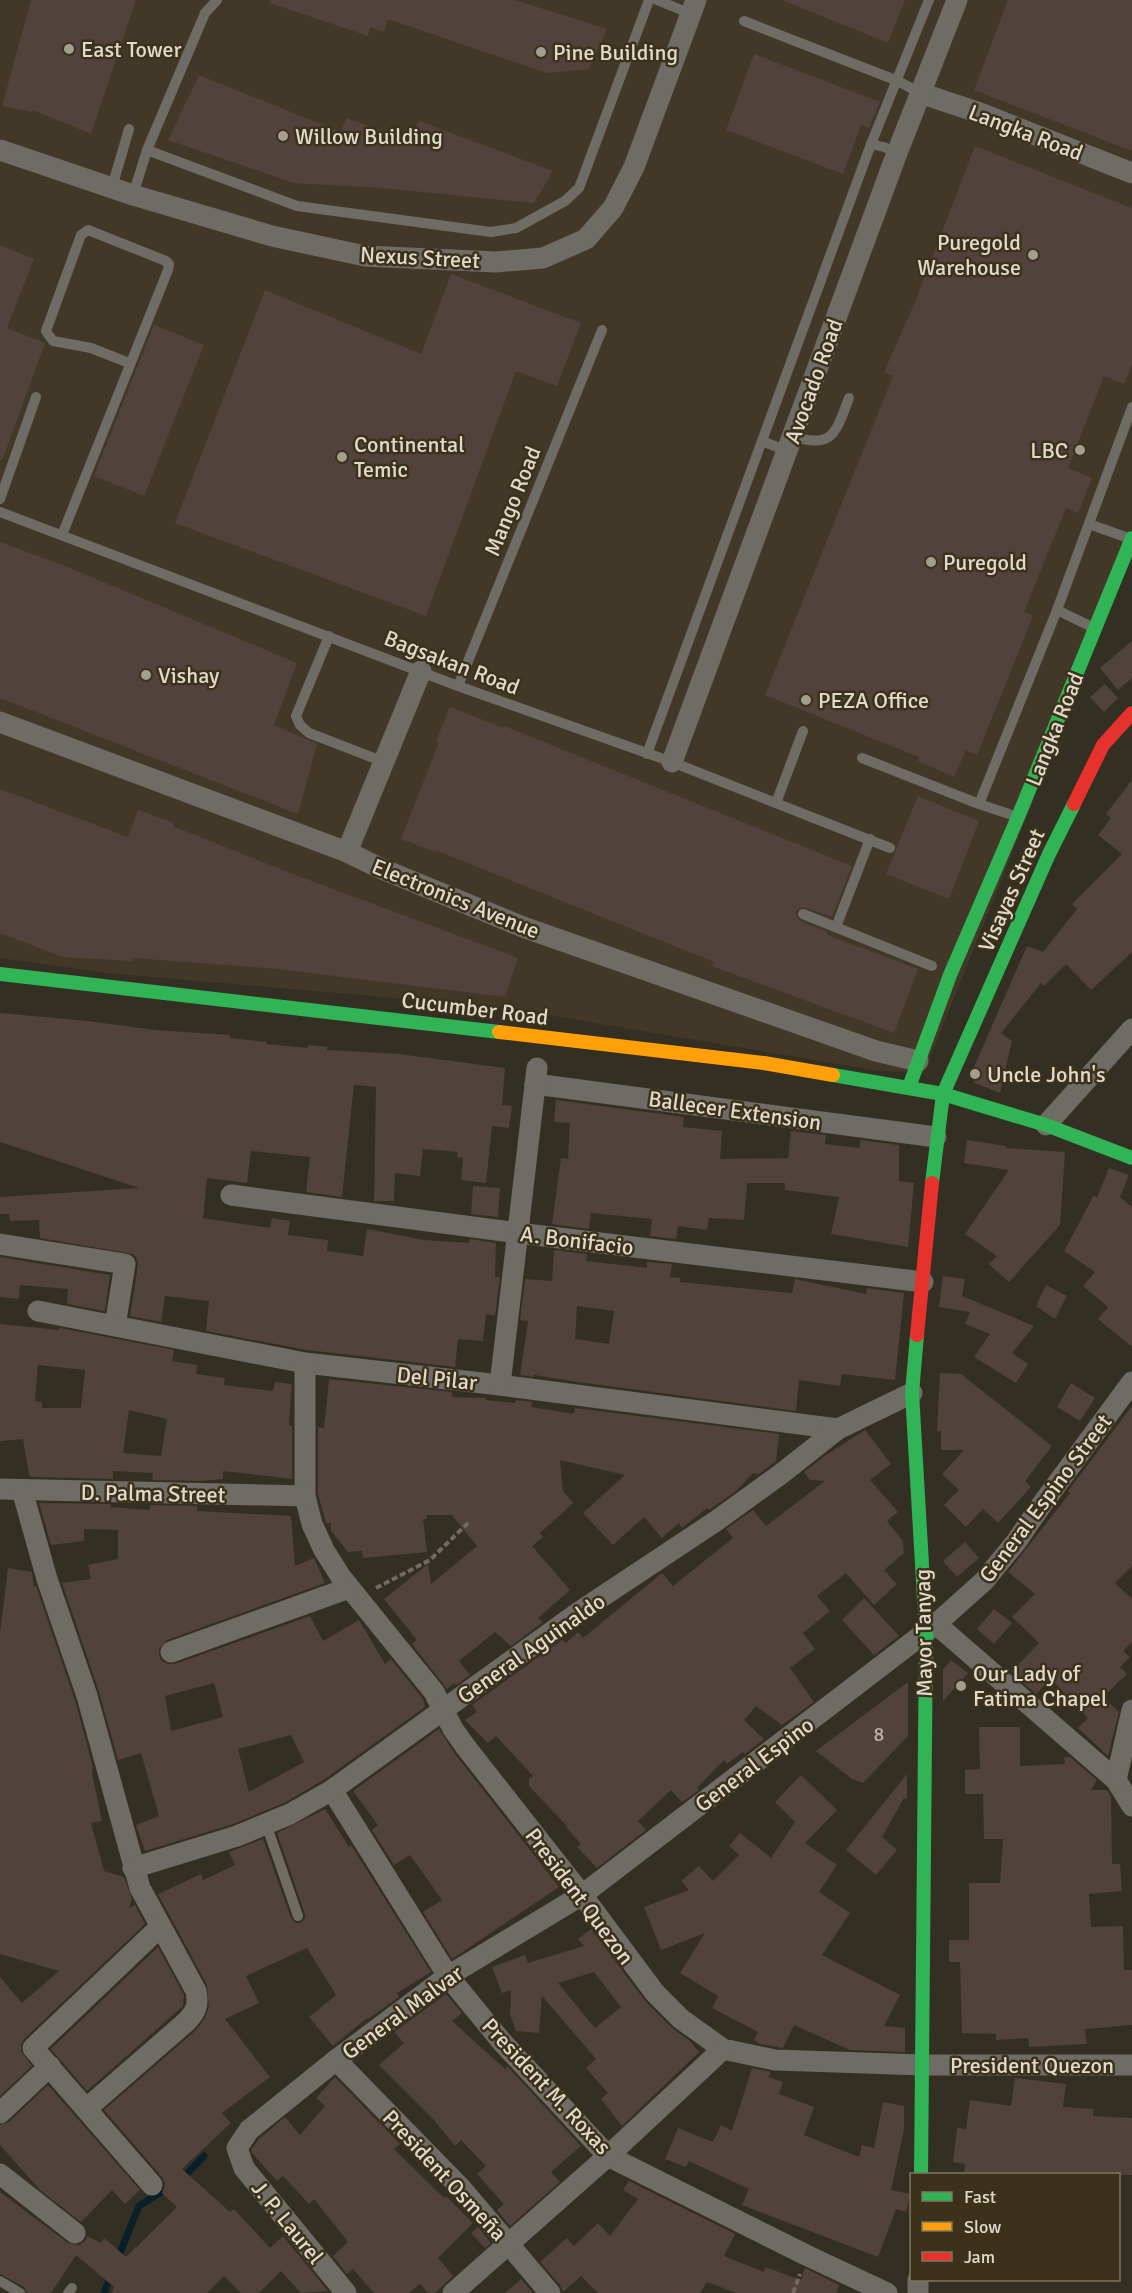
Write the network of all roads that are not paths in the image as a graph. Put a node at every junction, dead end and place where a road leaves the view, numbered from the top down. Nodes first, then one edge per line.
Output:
1 (217, 0) edge
2 (649, 0) edge
3 (657, 0) edge
4 (929, 0) edge
5 (957, 0) edge
6 (694, 7) edge
7 (744, 21) dead end
8 (898, 81) junction
9 (920, 93) junction
10 (129, 129) dead end
11 (871, 144) junction
12 (0, 150) edge
13 (147, 150) junction
14 (897, 153) junction
15 (1132, 173) edge
16 (112, 187) junction
17 (133, 195) junction
18 (602, 330) dead end
19 (129, 363) junction
20 (36, 397) dead end
21 (849, 398) dead end
22 (1132, 407) edge
23 (762, 441) junction
24 (790, 444) junction
25 (0, 500) edge
26 (0, 512) edge
27 (1089, 524) junction
28 (62, 535) junction
29 (1132, 539) edge
30 (1057, 610) junction
31 (1095, 629) junction
32 (329, 636) junction
33 (421, 671) junction
34 (459, 686) junction
35 (1132, 713) edge
36 (0, 722) edge
37 (803, 731) dead end
38 (647, 754) junction
39 (862, 758) dead end
40 (384, 762) junction
41 (672, 762) junction
42 (776, 802) junction
43 (979, 804) junction
44 (1018, 817) junction
45 (870, 839) junction
46 (890, 848) dead end
47 (347, 852) junction
48 (802, 914) dead end
49 (836, 927) junction
50 (932, 966) dead end
51 (0, 974) edge
52 (1132, 1029) edge
53 (918, 1060) junction
54 (909, 1087) junction
55 (943, 1094) junction
56 (1046, 1125) junction
57 (936, 1137) junction
58 (1132, 1158) edge
59 (231, 1196) dead end
60 (518, 1233) junction
61 (0, 1244) edge
62 (923, 1281) junction
63 (38, 1311) dead end
64 (115, 1326) junction
65 (305, 1363) junction
66 (1132, 1382) edge
67 (500, 1385) junction
68 (912, 1393) junction
69 (838, 1429) junction
70 (0, 1489) edge
71 (22, 1490) junction
72 (305, 1496) junction
73 (353, 1593) junction
74 (931, 1628) junction
75 (171, 1652) dead end
76 (444, 1710) junction
77 (1132, 1710) edge
78 (1116, 1780) junction
79 (332, 1790) junction
80 (1132, 1806) edge
81 (266, 1824) junction
82 (133, 1868) junction
83 (582, 1895) junction
84 (298, 1916) dead end
85 (160, 1927) junction
86 (448, 1976) junction
87 (723, 2049) junction
88 (336, 2060) junction
89 (923, 2065) junction
90 (1132, 2065) edge
91 (50, 2066) junction
92 (86, 2109) junction
93 (0, 2113) edge
94 (237, 2148) joint
95 (608, 2156) junction
96 (921, 2173) edge
97 (0, 2174) edge
98 (152, 2185) dead end
99 (75, 2233) dead end
100 (509, 2244) junction
101 (0, 2281) edge
102 (20, 2293) edge
103 (346, 2293) edge
104 (453, 2293) edge
105 (550, 2293) edge
106 (887, 2293) edge

1 - 13 lane
2 - 13 lane
3 - 6 lane
4 - 8 lane
5 - 9 street, Avocado Road
6 - 17 street, Nexus Street
7 - 8 lane
8 - 9 lane
8 - 11 lane
9 - 14 street, Avocado Road
9 - 15 street, Langka Road
10 - 16 lane
11 - 14 lane
11 - 23 lane
12 - 16 street, Nexus Street
13 - 17 lane
14 - 24 street, Avocado Road
16 - 17 street, Nexus Street
18 - 34 lane, Mango Road
19 - 19 lane
19 - 28 lane
20 - 25 lane
21 - 24 lane
22 - 27 lane
23 - 24 lane
23 - 38 lane
24 - 41 street, Avocado Road
26 - 28 lane, Bagsakan Road
27 - 29 lane
27 - 30 lane
28 - 32 lane, Bagsakan Road
29 - 31 street, Langka Road
30 - 31 lane
30 - 43 lane
31 - 44 street, Langka Road
32 - 33 lane, Bagsakan Road
32 - 40 lane
33 - 34 lane, Bagsakan Road
33 - 40 street
34 - 38 lane, Bagsakan Road
35 - 55 street, Visayas Street
36 - 47 street, Electronics Avenue
37 - 42 lane
38 - 41 lane, Bagsakan Road
39 - 43 lane
40 - 47 street
41 - 42 lane, Bagsakan Road
42 - 45 lane, Bagsakan Road
43 - 44 lane
44 - 53 street, Langka Road
45 - 46 lane, Bagsakan Road
45 - 49 lane
47 - 53 street, Electronics Avenue
48 - 49 lane
49 - 50 lane
51 - 54 street, Cucumber Road
52 - 56 street
53 - 54 street, Langka Road
54 - 55 street, Cucumber Road
55 - 56 street, Cucumber Road
55 - 57 street, Mayor Tanyag
56 - 58 street, Cucumber Road
57 - 60 street, Ballecer Extension
57 - 62 street, Mayor Tanyag
59 - 60 street, A. Bonifacio
60 - 62 street, A. Bonifacio
60 - 67 street
61 - 64 street
62 - 68 street, Mayor Tanyag
63 - 64 street, Del Pilar
64 - 65 street, Del Pilar
65 - 67 street, Del Pilar
65 - 72 street, President Quezon
66 - 74 street, General Espino Street
67 - 69 street, Del Pilar
68 - 69 street, General Aguinaldo
68 - 74 street, Mayor Tanyag
69 - 76 street, General Aguinaldo
70 - 71 street, D. Palma Street
71 - 72 street, D. Palma Street
71 - 82 street
72 - 73 street, President Quezon
73 - 75 street
73 - 76 street, President Quezon
74 - 78 street
74 - 83 street, General Espino
74 - 89 street, Mayor Tanyag
76 - 79 street, General Aguinaldo
76 - 83 street, President Quezon
77 - 78 street
78 - 80 street
79 - 81 street, General Aguinaldo
79 - 86 street, President M. Roxas
81 - 82 street, General Aguinaldo
81 - 84 lane
82 - 85 street
83 - 86 street, General Malvar
83 - 87 street, President Quezon
85 - 91 street
85 - 92 street
86 - 88 street, General Malvar
86 - 95 street, President M. Roxas
87 - 89 street, President Quezon
87 - 95 street
88 - 94 street, General Malvar
88 - 100 street, President Osmeña
89 - 90 street, President Quezon
89 - 96 street, Mayor Tanyag
91 - 92 street
91 - 93 street
92 - 98 street
94 - 103 street, J. P. Laurel
95 - 100 street
95 - 106 street, President M. Roxas
97 - 99 street
100 - 104 street
100 - 105 street, President Osmeña
101 - 102 lane

